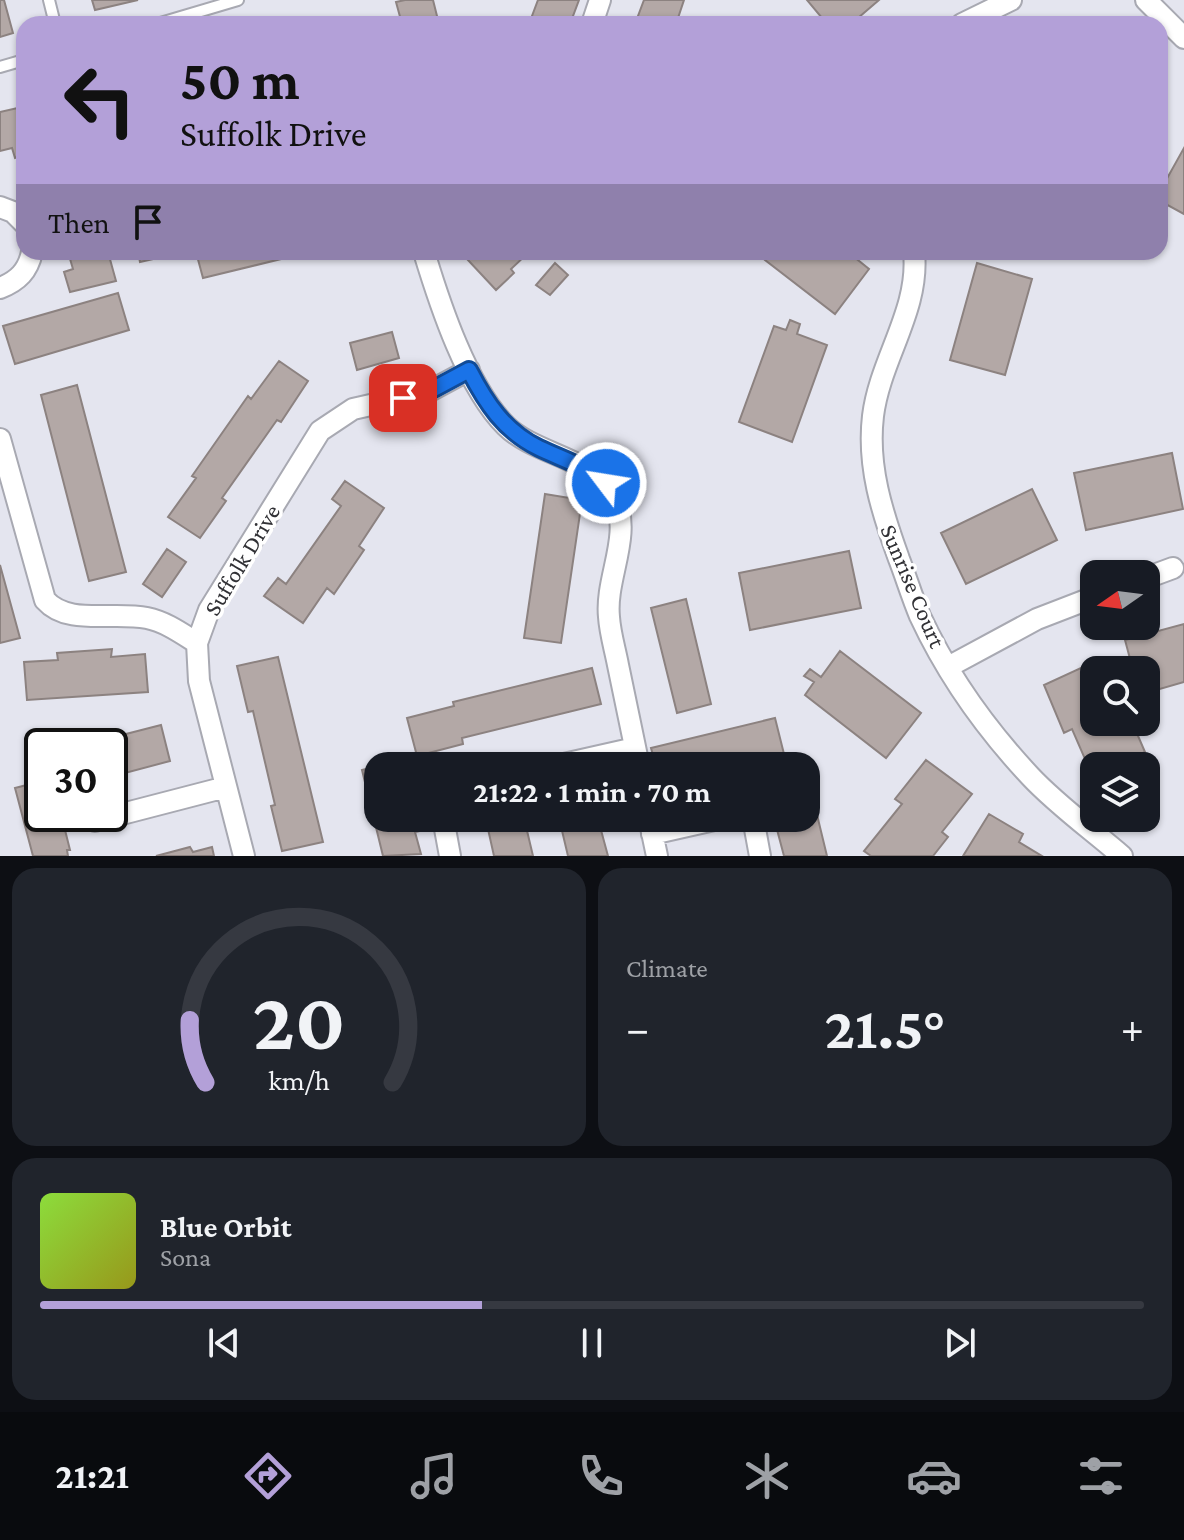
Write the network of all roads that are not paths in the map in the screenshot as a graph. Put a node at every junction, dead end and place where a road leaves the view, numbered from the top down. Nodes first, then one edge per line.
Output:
1 (238, 0) edge
2 (1011, 0) edge
3 (1146, 0) edge
4 (184, 16) edge
5 (978, 16) edge
6 (1162, 16) edge
7 (1168, 22) edge
8 (1184, 38) edge
9 (29, 260) edge
10 (426, 260) edge
11 (914, 260) edge
12 (0, 288) edge
13 (469, 370) junction
14 (0, 439) edge
15 (1173, 568) dead end
16 (1160, 573) edge
17 (1080, 602) edge
18 (197, 643) junction
19 (948, 667) junction
20 (636, 752) edge
21 (226, 787) junction
22 (128, 812) edge
23 (446, 832) edge
24 (652, 832) edge
25 (756, 832) edge
26 (244, 856) edge
27 (450, 856) edge
28 (657, 856) edge
29 (760, 856) edge
30 (1122, 856) edge

1 - 4 lane
2 - 5 street
3 - 6 street
7 - 8 street
9 - 12 street
10 - 13 street
11 - 19 street, Sunrise Court
13 - 18 street, Suffolk Drive
13 - 20 street
14 - 18 street
15 - 16 street
17 - 19 street
18 - 21 street, Suffolk Drive
19 - 30 street, Sunrise Court
21 - 22 street
21 - 26 street, Suffolk Drive
23 - 27 street
24 - 28 street
25 - 29 street

